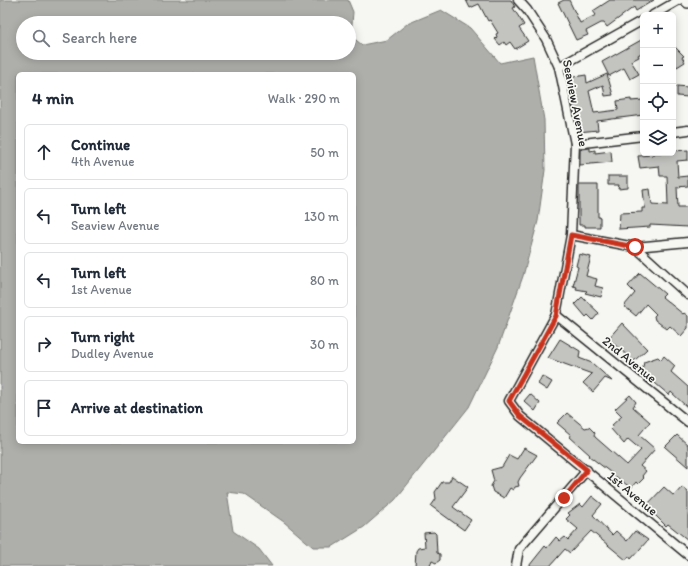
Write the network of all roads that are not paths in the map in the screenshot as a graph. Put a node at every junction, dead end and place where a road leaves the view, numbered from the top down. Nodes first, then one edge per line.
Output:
1 (518, 0) edge
2 (679, 0) edge
3 (658, 12) edge
4 (640, 22) edge
5 (559, 67) junction
6 (688, 130) edge
7 (676, 132) edge
8 (640, 136) edge
9 (575, 144) junction
10 (571, 235) junction
11 (688, 242) edge
12 (635, 247) junction
13 (688, 295) edge
14 (556, 316) junction
15 (509, 401) joint
16 (688, 422) edge
17 (587, 470) junction
18 (688, 555) edge
19 (516, 566) edge

1 - 5 street, Seaview Avenue
2 - 3 street
4 - 5 street
5 - 9 street, Seaview Avenue
6 - 7 street
8 - 9 street
9 - 10 street, Seaview Avenue
10 - 12 street
10 - 14 street, Seaview Avenue
11 - 12 street
12 - 13 street
14 - 15 street, Seaview Avenue
14 - 16 street, 2nd Avenue
15 - 17 street, 1st Avenue
17 - 18 street, 1st Avenue
17 - 19 street

